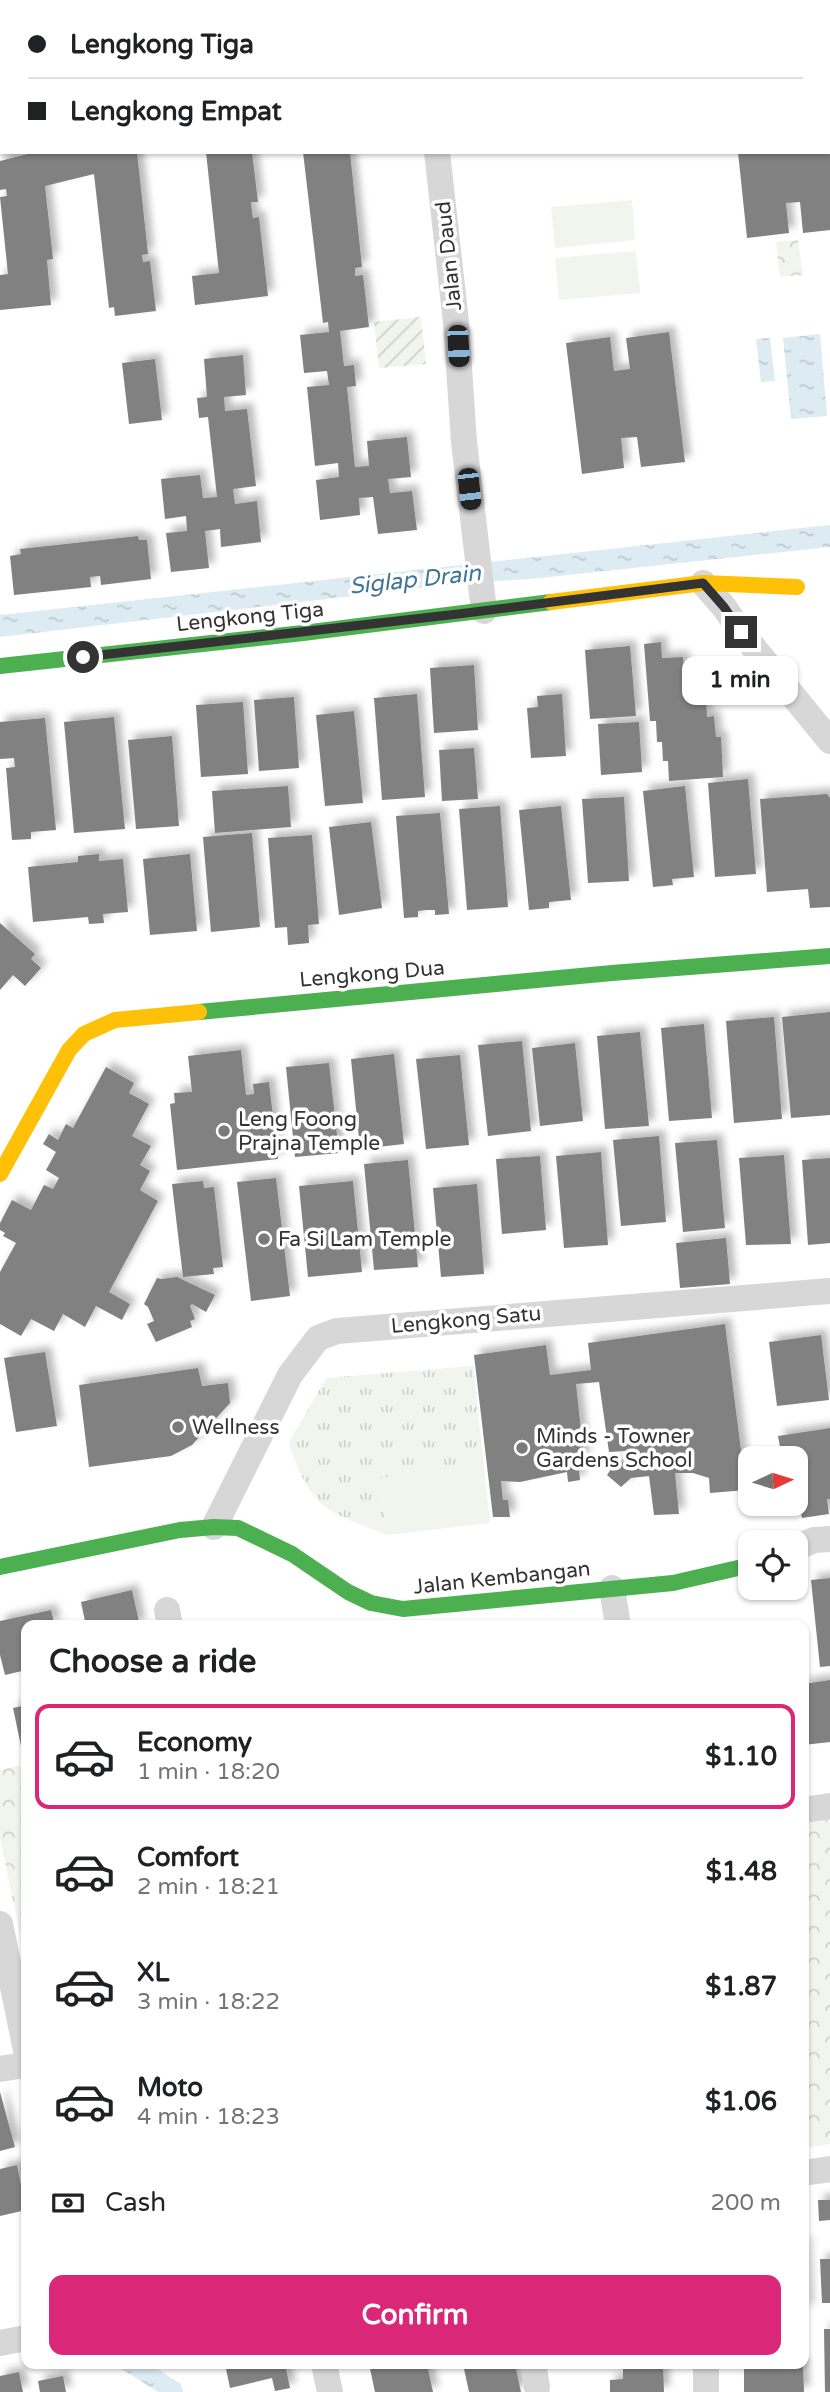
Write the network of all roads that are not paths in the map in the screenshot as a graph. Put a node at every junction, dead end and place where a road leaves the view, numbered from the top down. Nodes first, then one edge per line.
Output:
1 (437, 154) edge
2 (703, 583) junction
3 (797, 587) dead end
4 (482, 599) junction
5 (0, 666) edge
6 (830, 741) edge
7 (830, 956) edge
8 (0, 1174) edge
9 (830, 1291) edge
10 (214, 1527) junction
11 (830, 1539) edge
12 (808, 1543) edge
13 (0, 1567) edge
14 (738, 1568) edge
15 (612, 1588) junction
16 (617, 1620) edge
17 (830, 1806) edge
18 (809, 1809) edge
19 (0, 1924) edge
20 (21, 2026) edge
21 (21, 2066) edge
22 (0, 2069) edge
23 (830, 2169) edge
24 (809, 2173) edge
25 (21, 2339) edge
26 (0, 2343) edge
27 (325, 2369) edge
28 (706, 2369) edge
29 (330, 2392) edge
30 (706, 2392) edge

1 - 4 street, Jalan Daud
2 - 3 street, Lengkong Tiga
2 - 4 street, Lengkong Tiga
2 - 6 street
4 - 5 street, Lengkong Tiga
7 - 8 street, Lengkong Dua
9 - 10 street, Lengkong Satu
10 - 13 street, Jalan Kembangan
10 - 15 street, Jalan Kembangan
11 - 12 street
14 - 15 street, Jalan Kembangan
15 - 16 street
17 - 18 street
19 - 20 street
21 - 22 street
23 - 24 street
25 - 26 street
27 - 29 street
28 - 30 street

